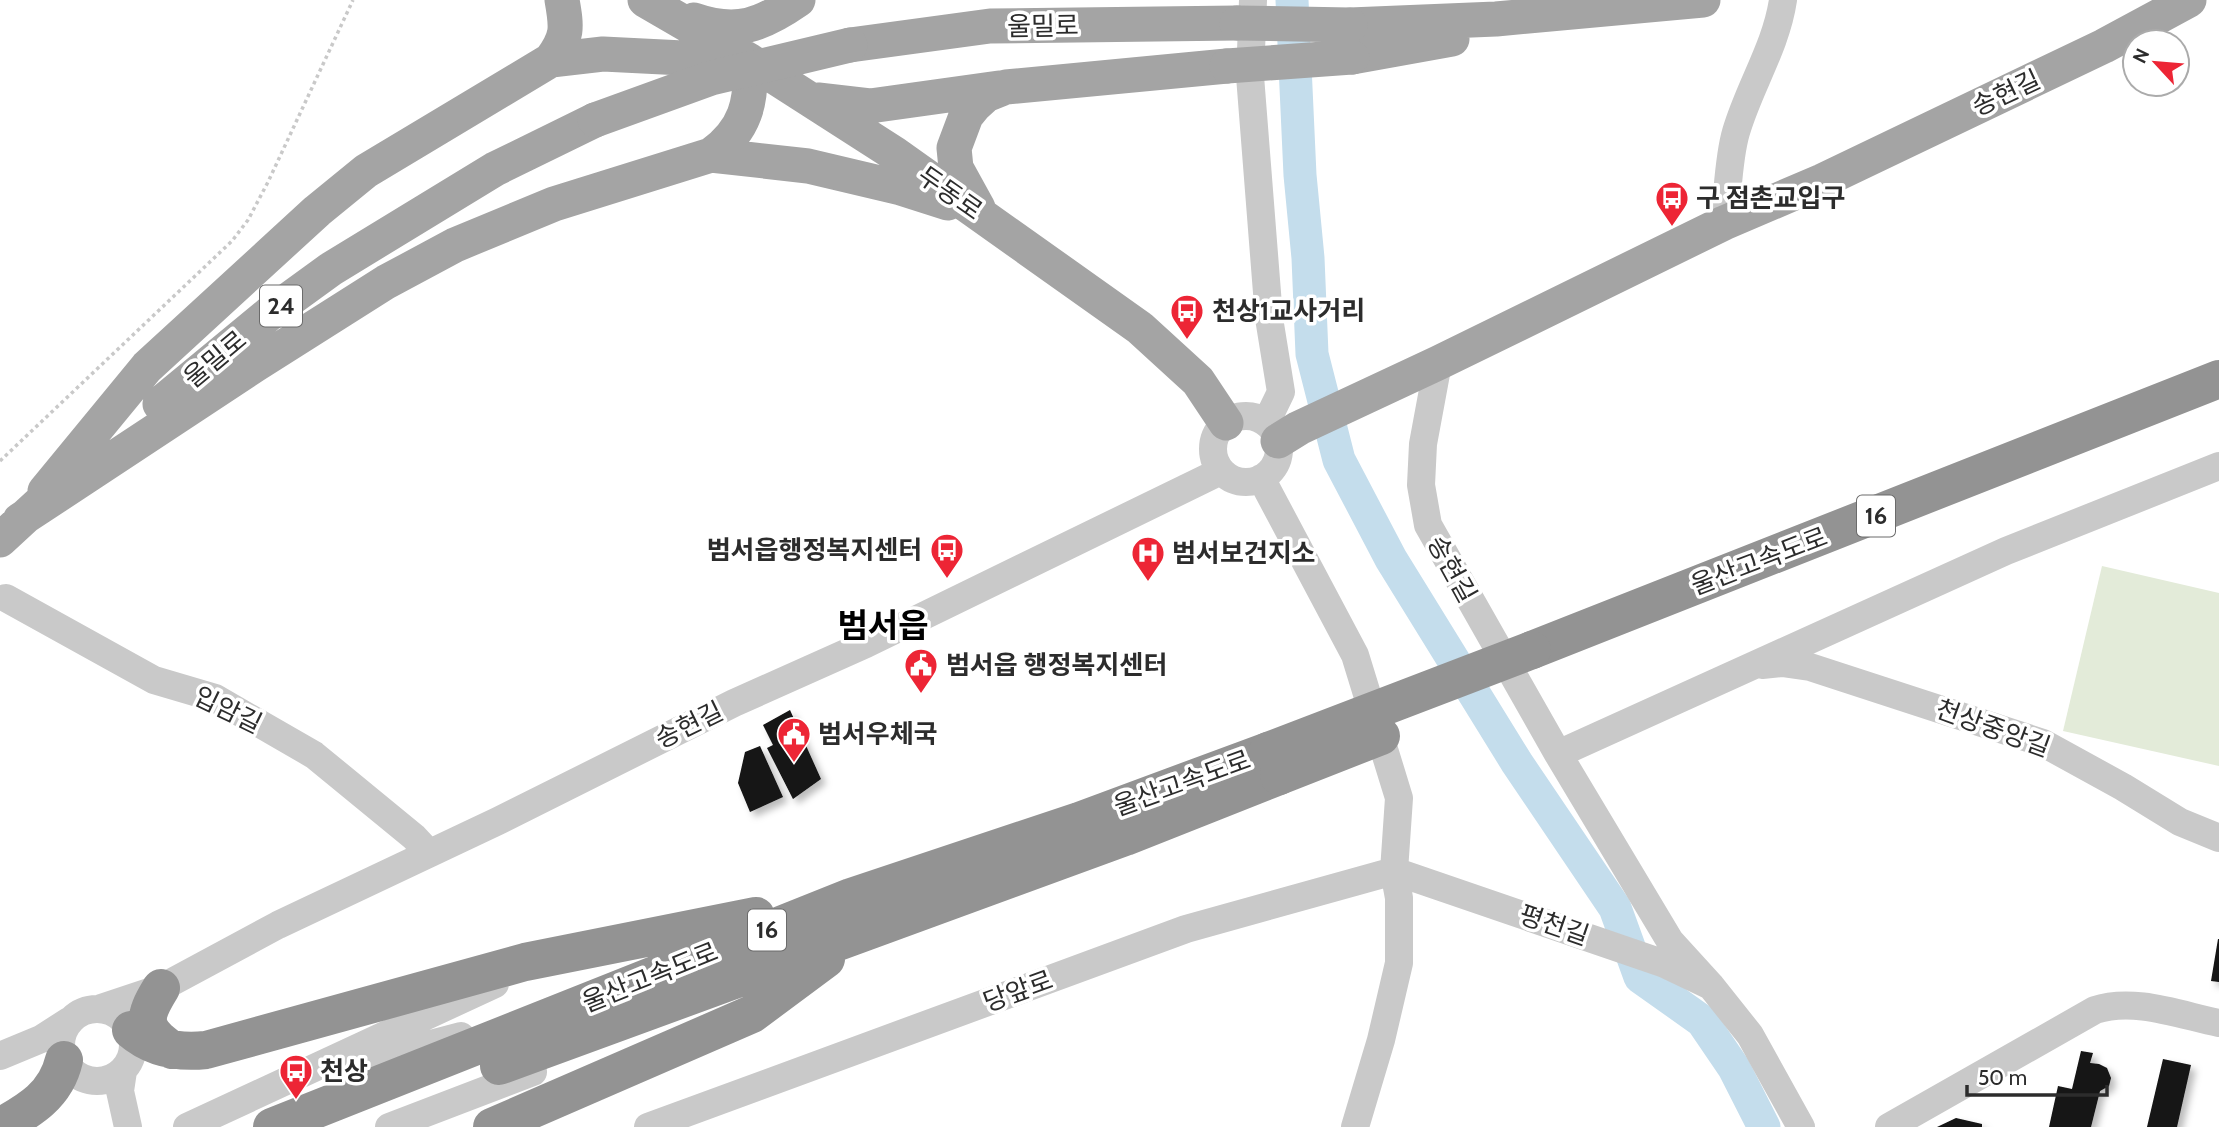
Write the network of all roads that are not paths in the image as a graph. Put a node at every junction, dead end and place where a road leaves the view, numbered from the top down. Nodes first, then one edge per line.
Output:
1 (562, 0) edge
2 (799, 0) edge
3 (1537, 0) edge
4 (1703, 0) edge
5 (1783, 0) edge
6 (2189, 0) edge
7 (654, 5) edge
8 (1625, 8) junction
9 (1245, 12) edge
10 (1351, 41) junction
11 (551, 60) junction
12 (757, 66) junction
13 (1006, 87) junction
14 (808, 99) junction
15 (711, 155) junction
16 (982, 214) junction
17 (1724, 223) junction
18 (1438, 363) junction
19 (2219, 379) edge
20 (2219, 407) edge
21 (1226, 423) junction
22 (1281, 430) junction
23 (2219, 466) edge
24 (1222, 471) junction
25 (1261, 478) junction
26 (10, 530) edge
27 (6, 598) dead end
28 (1537, 662) junction
29 (1751, 666) junction
30 (1558, 754) junction
31 (2219, 838) edge
32 (429, 853) junction
33 (1394, 871) junction
34 (856, 915) junction
35 (555, 956) junction
36 (1711, 985) junction
37 (161, 988) junction
38 (575, 1007) junction
39 (101, 1008) junction
40 (69, 1021) junction
41 (2219, 1023) edge
42 (131, 1030) junction
43 (172, 1049) junction
44 (6, 1053) edge
45 (74, 1066) junction
46 (123, 1071) junction
47 (285, 1082) junction
48 (125, 1117) edge
49 (0, 1127) edge
50 (187, 1127) edge
51 (272, 1127) edge
52 (336, 1127) edge
53 (389, 1127) edge
54 (492, 1127) edge
55 (648, 1127) edge
56 (1354, 1127) edge
57 (1801, 1127) edge
58 (1889, 1127) edge

1 - 11 main road
2 - 7 main road
2 - 12 main road
3 - 8 main road
4 - 8 main road, 24
5 - 17 street
6 - 17 main road, 송현길
7 - 12 main road, 두동로
8 - 10 main road, 24
9 - 10 main road, 24, bridge
9 - 22 street
9 - 26 main road, 울밀로 / 24, bridge
10 - 13 main road, bridge
11 - 12 main road
11 - 26 main road
12 - 14 main road, 두동로
12 - 15 main road
13 - 14 main road
13 - 16 main road
14 - 16 main road, 두동로
15 - 16 main road
15 - 26 main road
16 - 21 main road, 두동로
17 - 18 main road
18 - 22 main road
18 - 30 street, 송현길
19 - 28 highway, 울산고속도로 / 16
20 - 28 highway, 울산고속도로 / 16
21 - 22 street
21 - 24 street
22 - 25 street
23 - 29 street
24 - 25 street
24 - 32 street, 송현길
25 - 33 street
27 - 32 street, 입암길
28 - 34 highway, 울산고속도로 / 16, bridge
29 - 30 street
29 - 31 street, 천상중앙길
30 - 36 street, 평천길
32 - 37 street, 송현길
33 - 36 street, 평천길
33 - 55 street, 당앞로
33 - 56 street
34 - 35 highway
34 - 38 highway, 울산고속도로 / 16
34 - 52 highway, 울산고속도로 / 16
34 - 53 street
34 - 54 highway
35 - 43 highway
35 - 47 street
36 - 57 street, 평천길
37 - 39 street, 송현길
37 - 42 street, 송현길
37 - 43 highway
38 - 47 street
38 - 51 highway, 울산고속도로 / 16
39 - 40 street
39 - 42 street
40 - 44 street
40 - 45 street
41 - 58 street
42 - 43 highway
42 - 46 street
44 - 45 street
45 - 46 street
45 - 48 street
45 - 49 highway
46 - 48 street
47 - 50 street

